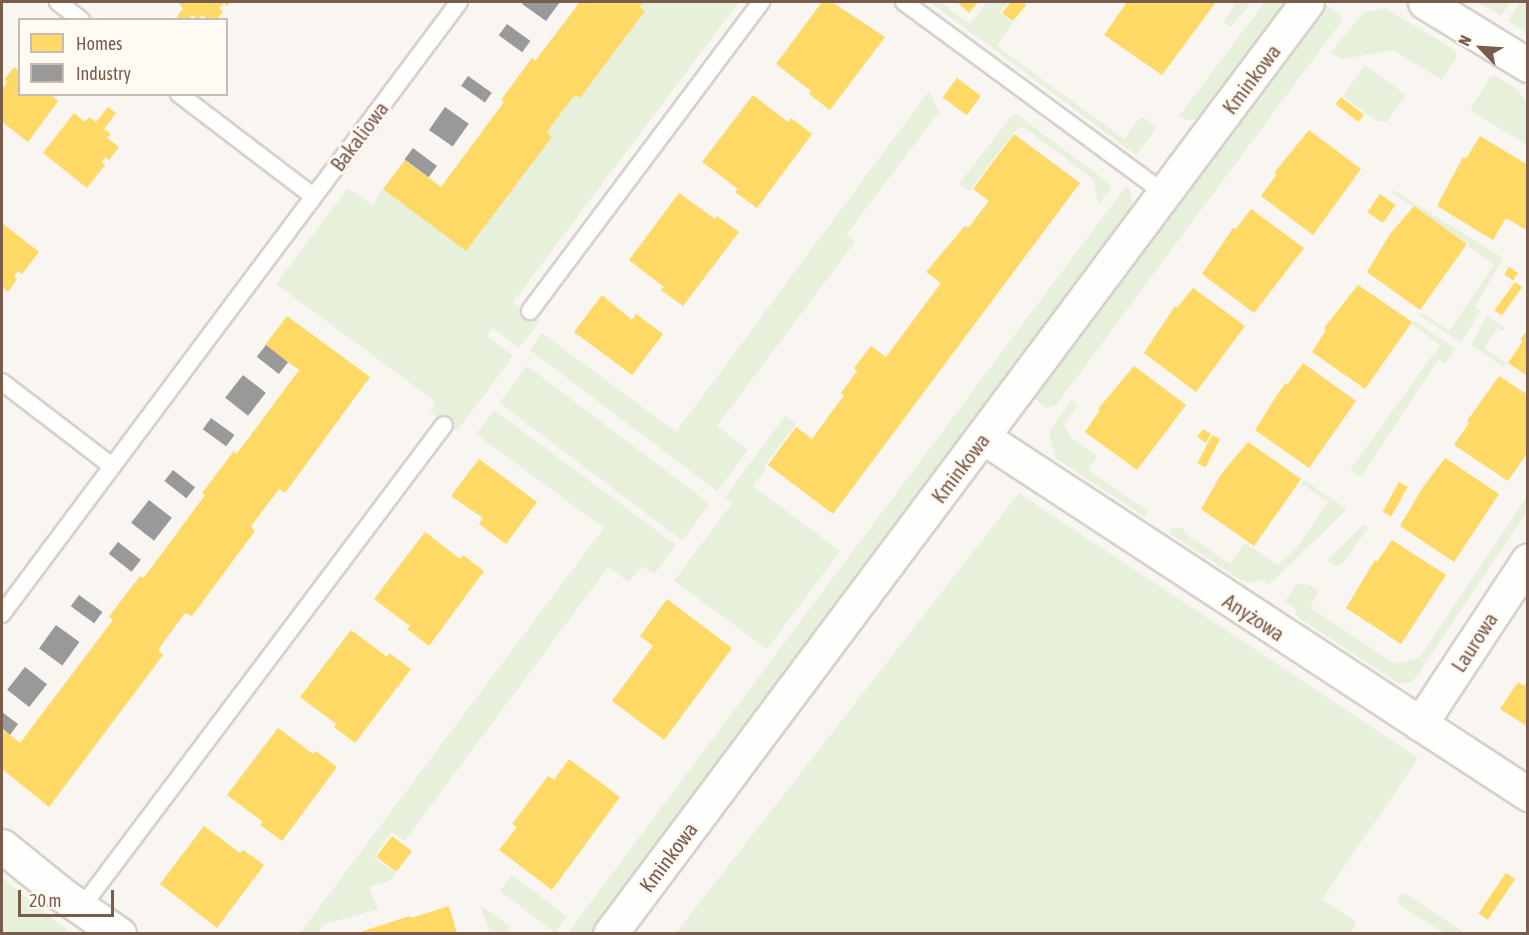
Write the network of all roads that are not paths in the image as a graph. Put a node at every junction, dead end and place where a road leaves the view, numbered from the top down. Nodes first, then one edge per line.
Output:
1 (58, 2) edge
2 (459, 2) edge
3 (761, 2) edge
4 (904, 2) edge
5 (1307, 2) edge
6 (1425, 2) edge
7 (78, 18) edge
8 (1527, 65) edge
9 (182, 96) edge
10 (1165, 194) junction
11 (314, 196) junction
12 (530, 311) dead end
13 (2, 382) edge
14 (444, 425) dead end
15 (983, 437) junction
16 (112, 466) junction
17 (1527, 560) edge
18 (2, 614) edge
19 (1420, 724) junction
20 (1527, 794) edge
21 (2, 846) edge
22 (81, 908) junction
23 (119, 933) edge
24 (610, 933) edge

1 - 7 lane
2 - 11 lane, Bakaliowa
3 - 12 lane
4 - 10 lane
5 - 10 street, Kminkowa
6 - 8 street
9 - 11 lane
10 - 15 street, Kminkowa
11 - 16 lane, Bakaliowa
13 - 16 lane
14 - 22 lane
15 - 19 street, Anyżowa
15 - 24 street, Kminkowa
16 - 18 lane, Bakaliowa
17 - 19 street, Laurowa
19 - 20 street, Anyżowa
21 - 22 street
22 - 23 street

